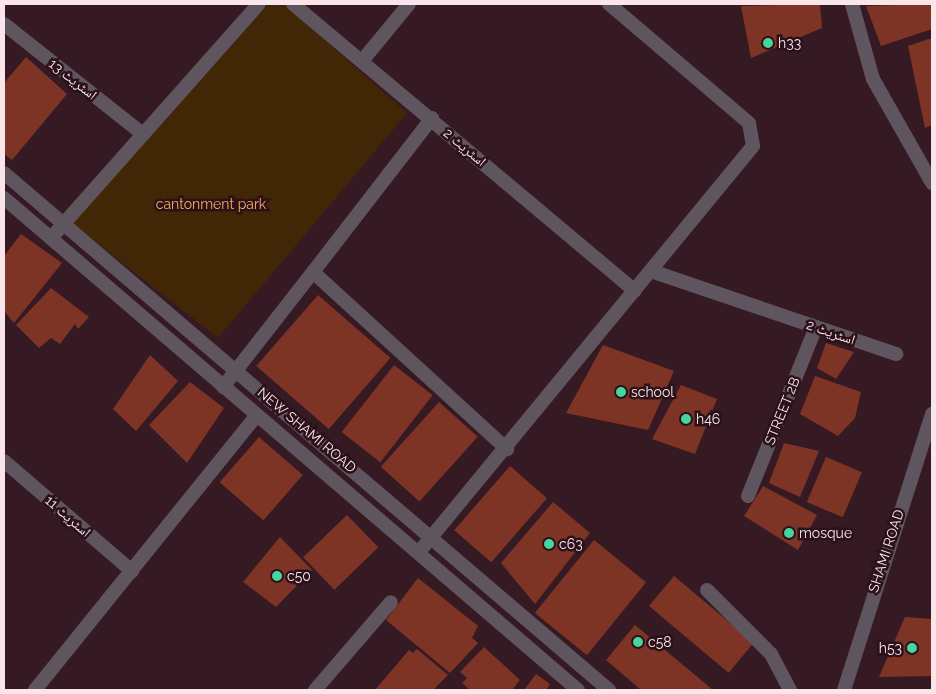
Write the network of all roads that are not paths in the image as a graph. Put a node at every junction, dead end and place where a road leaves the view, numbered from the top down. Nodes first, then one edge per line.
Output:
1 (259, 4) edge
2 (294, 4) edge
3 (409, 4) edge
4 (608, 4) edge
5 (852, 4) edge
6 (4, 24) edge
7 (362, 61) junction
8 (432, 118) junction
9 (143, 134) junction
10 (4, 173) edge
11 (932, 183) edge
12 (4, 198) edge
13 (64, 222) junction
14 (51, 238) junction
15 (651, 271) junction
16 (313, 272) junction
17 (635, 291) junction
18 (816, 327) junction
19 (896, 354) dead end
20 (238, 372) junction
21 (224, 386) junction
22 (932, 414) edge
23 (257, 415) junction
24 (507, 449) junction
25 (4, 461) edge
26 (748, 496) dead end
27 (432, 537) junction
28 (419, 552) junction
29 (132, 571) junction
30 (707, 590) dead end
31 (391, 602) dead end
32 (35, 690) edge
33 (315, 690) edge
34 (578, 690) edge
35 (609, 690) edge
36 (790, 690) edge
37 (844, 690) edge

1 - 9 street
2 - 7 street, اسٹریٹ 2
3 - 7 street
4 - 15 street
5 - 11 street
6 - 9 street, اسٹریٹ 13
7 - 8 street, اسٹریٹ 2
8 - 16 street
8 - 17 street, اسٹریٹ 2
9 - 13 street
10 - 13 street, NEW SHAMI ROAD
12 - 14 street, NEW SHAMI ROAD
13 - 14 street
13 - 20 street, NEW SHAMI ROAD
14 - 21 street, NEW SHAMI ROAD
15 - 17 street
15 - 18 street, اسٹریٹ 2
16 - 20 street
16 - 24 street
17 - 24 street
18 - 19 street, اسٹریٹ 2
18 - 26 street, STREET 2B
20 - 21 street
20 - 27 street, NEW SHAMI ROAD
21 - 23 street, NEW SHAMI ROAD
22 - 37 street, SHAMI ROAD
23 - 28 street, NEW SHAMI ROAD
23 - 29 street
24 - 27 street
25 - 29 street, اسٹریٹ 11
27 - 28 street
27 - 35 street, NEW SHAMI ROAD
28 - 34 street, NEW SHAMI ROAD
29 - 32 street
30 - 36 street
31 - 33 street

